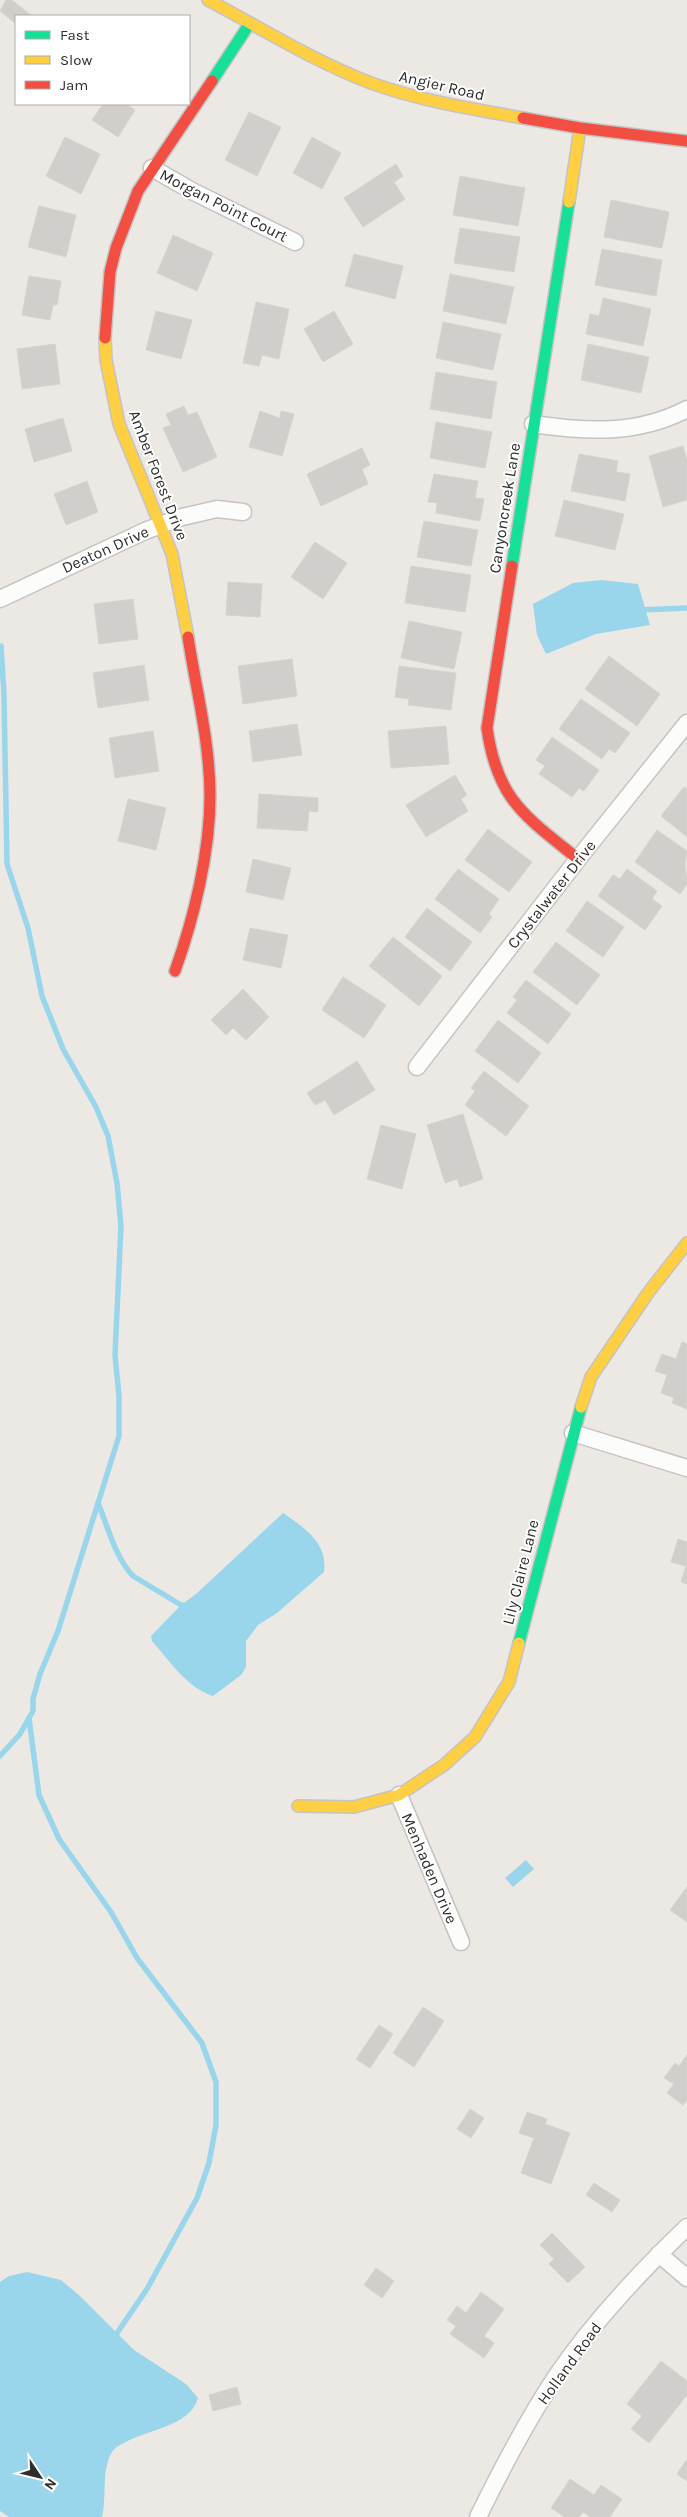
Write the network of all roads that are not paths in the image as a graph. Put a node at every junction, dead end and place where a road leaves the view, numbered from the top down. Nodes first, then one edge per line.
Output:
1 (208, 0) edge
2 (250, 23) junction
3 (580, 128) junction
4 (687, 141) edge
5 (152, 168) junction
6 (295, 242) dead end
7 (687, 409) edge
8 (533, 424) junction
9 (243, 512) dead end
10 (160, 525) junction
11 (0, 599) edge
12 (687, 723) edge
13 (578, 859) junction
14 (175, 971) dead end
15 (417, 1067) dead end
16 (687, 1243) edge
17 (572, 1433) junction
18 (687, 1468) edge
19 (399, 1795) junction
20 (298, 1806) dead end
21 (461, 1942) dead end
22 (687, 2227) edge
23 (660, 2254) junction
24 (687, 2278) edge
25 (478, 2517) edge

1 - 2 street, Angier Road
2 - 3 street, Angier Road
2 - 5 street, Amber Forest Drive
3 - 4 street, Angier Road
3 - 8 street, Canyoncreek Lane
5 - 6 street, Morgan Point Court
5 - 10 street, Amber Forest Drive
7 - 8 street
8 - 13 street, Canyoncreek Lane
9 - 10 street, Deaton Drive
10 - 11 street, Deaton Drive
10 - 14 street, Amber Forest Drive
12 - 13 street, Crystalwater Drive
13 - 15 street, Crystalwater Drive
16 - 17 street, Lily Claire Lane
17 - 18 street
17 - 19 street, Lily Claire Lane
19 - 20 street, Lily Claire Lane
19 - 21 street, Menhaden Drive
22 - 23 street, Holland Road
23 - 24 street
23 - 25 street, Holland Road

